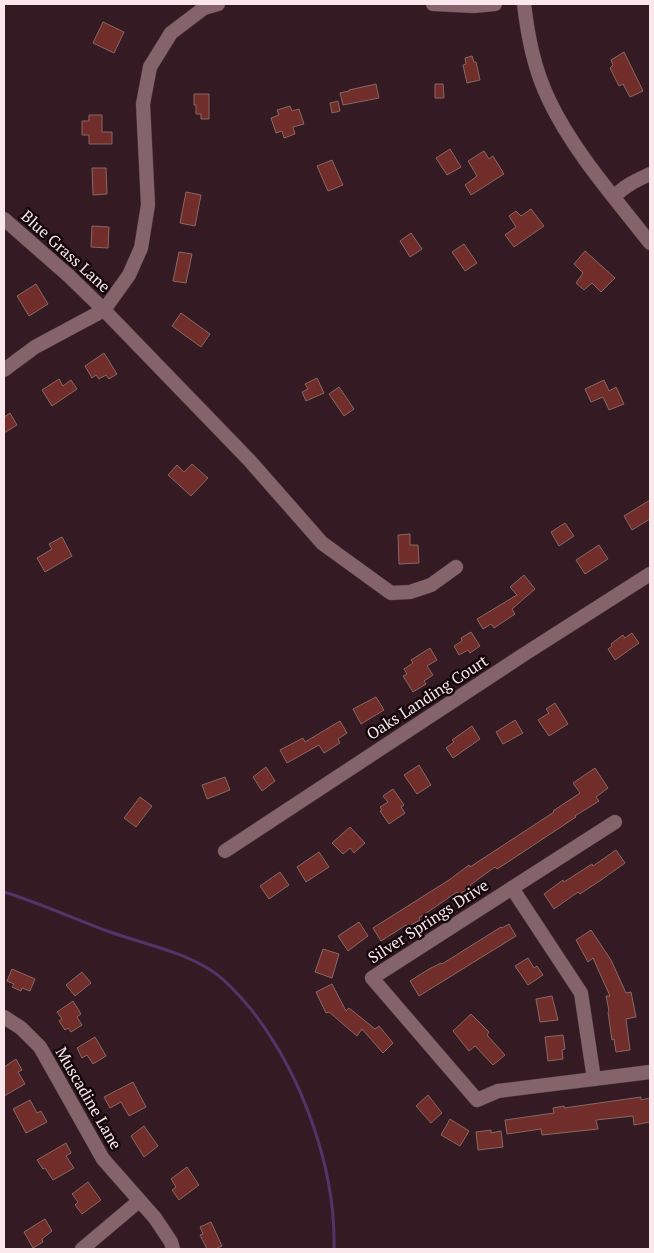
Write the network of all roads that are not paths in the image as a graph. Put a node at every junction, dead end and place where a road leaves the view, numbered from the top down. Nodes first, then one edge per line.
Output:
1 (218, 4) edge
2 (432, 4) edge
3 (495, 4) edge
4 (524, 4) edge
5 (650, 174) edge
6 (614, 197) junction
7 (4, 219) edge
8 (650, 243) edge
9 (104, 310) junction
10 (4, 370) edge
11 (456, 567) dead end
12 (650, 574) edge
13 (615, 822) dead end
14 (225, 851) dead end
15 (512, 888) junction
16 (4, 1017) edge
17 (650, 1072) edge
18 (594, 1079) junction
19 (139, 1201) junction
20 (82, 1249) edge
21 (173, 1249) edge

1 - 9 street
2 - 3 street
4 - 6 street
5 - 6 street
6 - 8 street
7 - 9 street, Blue Grass Lane
9 - 10 street
9 - 11 street, Blue Grass Lane
12 - 14 street, Oaks Landing Court
13 - 15 street, Silver Springs Drive
15 - 18 street, Silver Springs Drive
15 - 18 street, Silver Springs Drive
16 - 19 street, Muscadine Lane
17 - 18 street, Silver Springs Drive
19 - 20 street
19 - 21 street, Muscadine Lane

